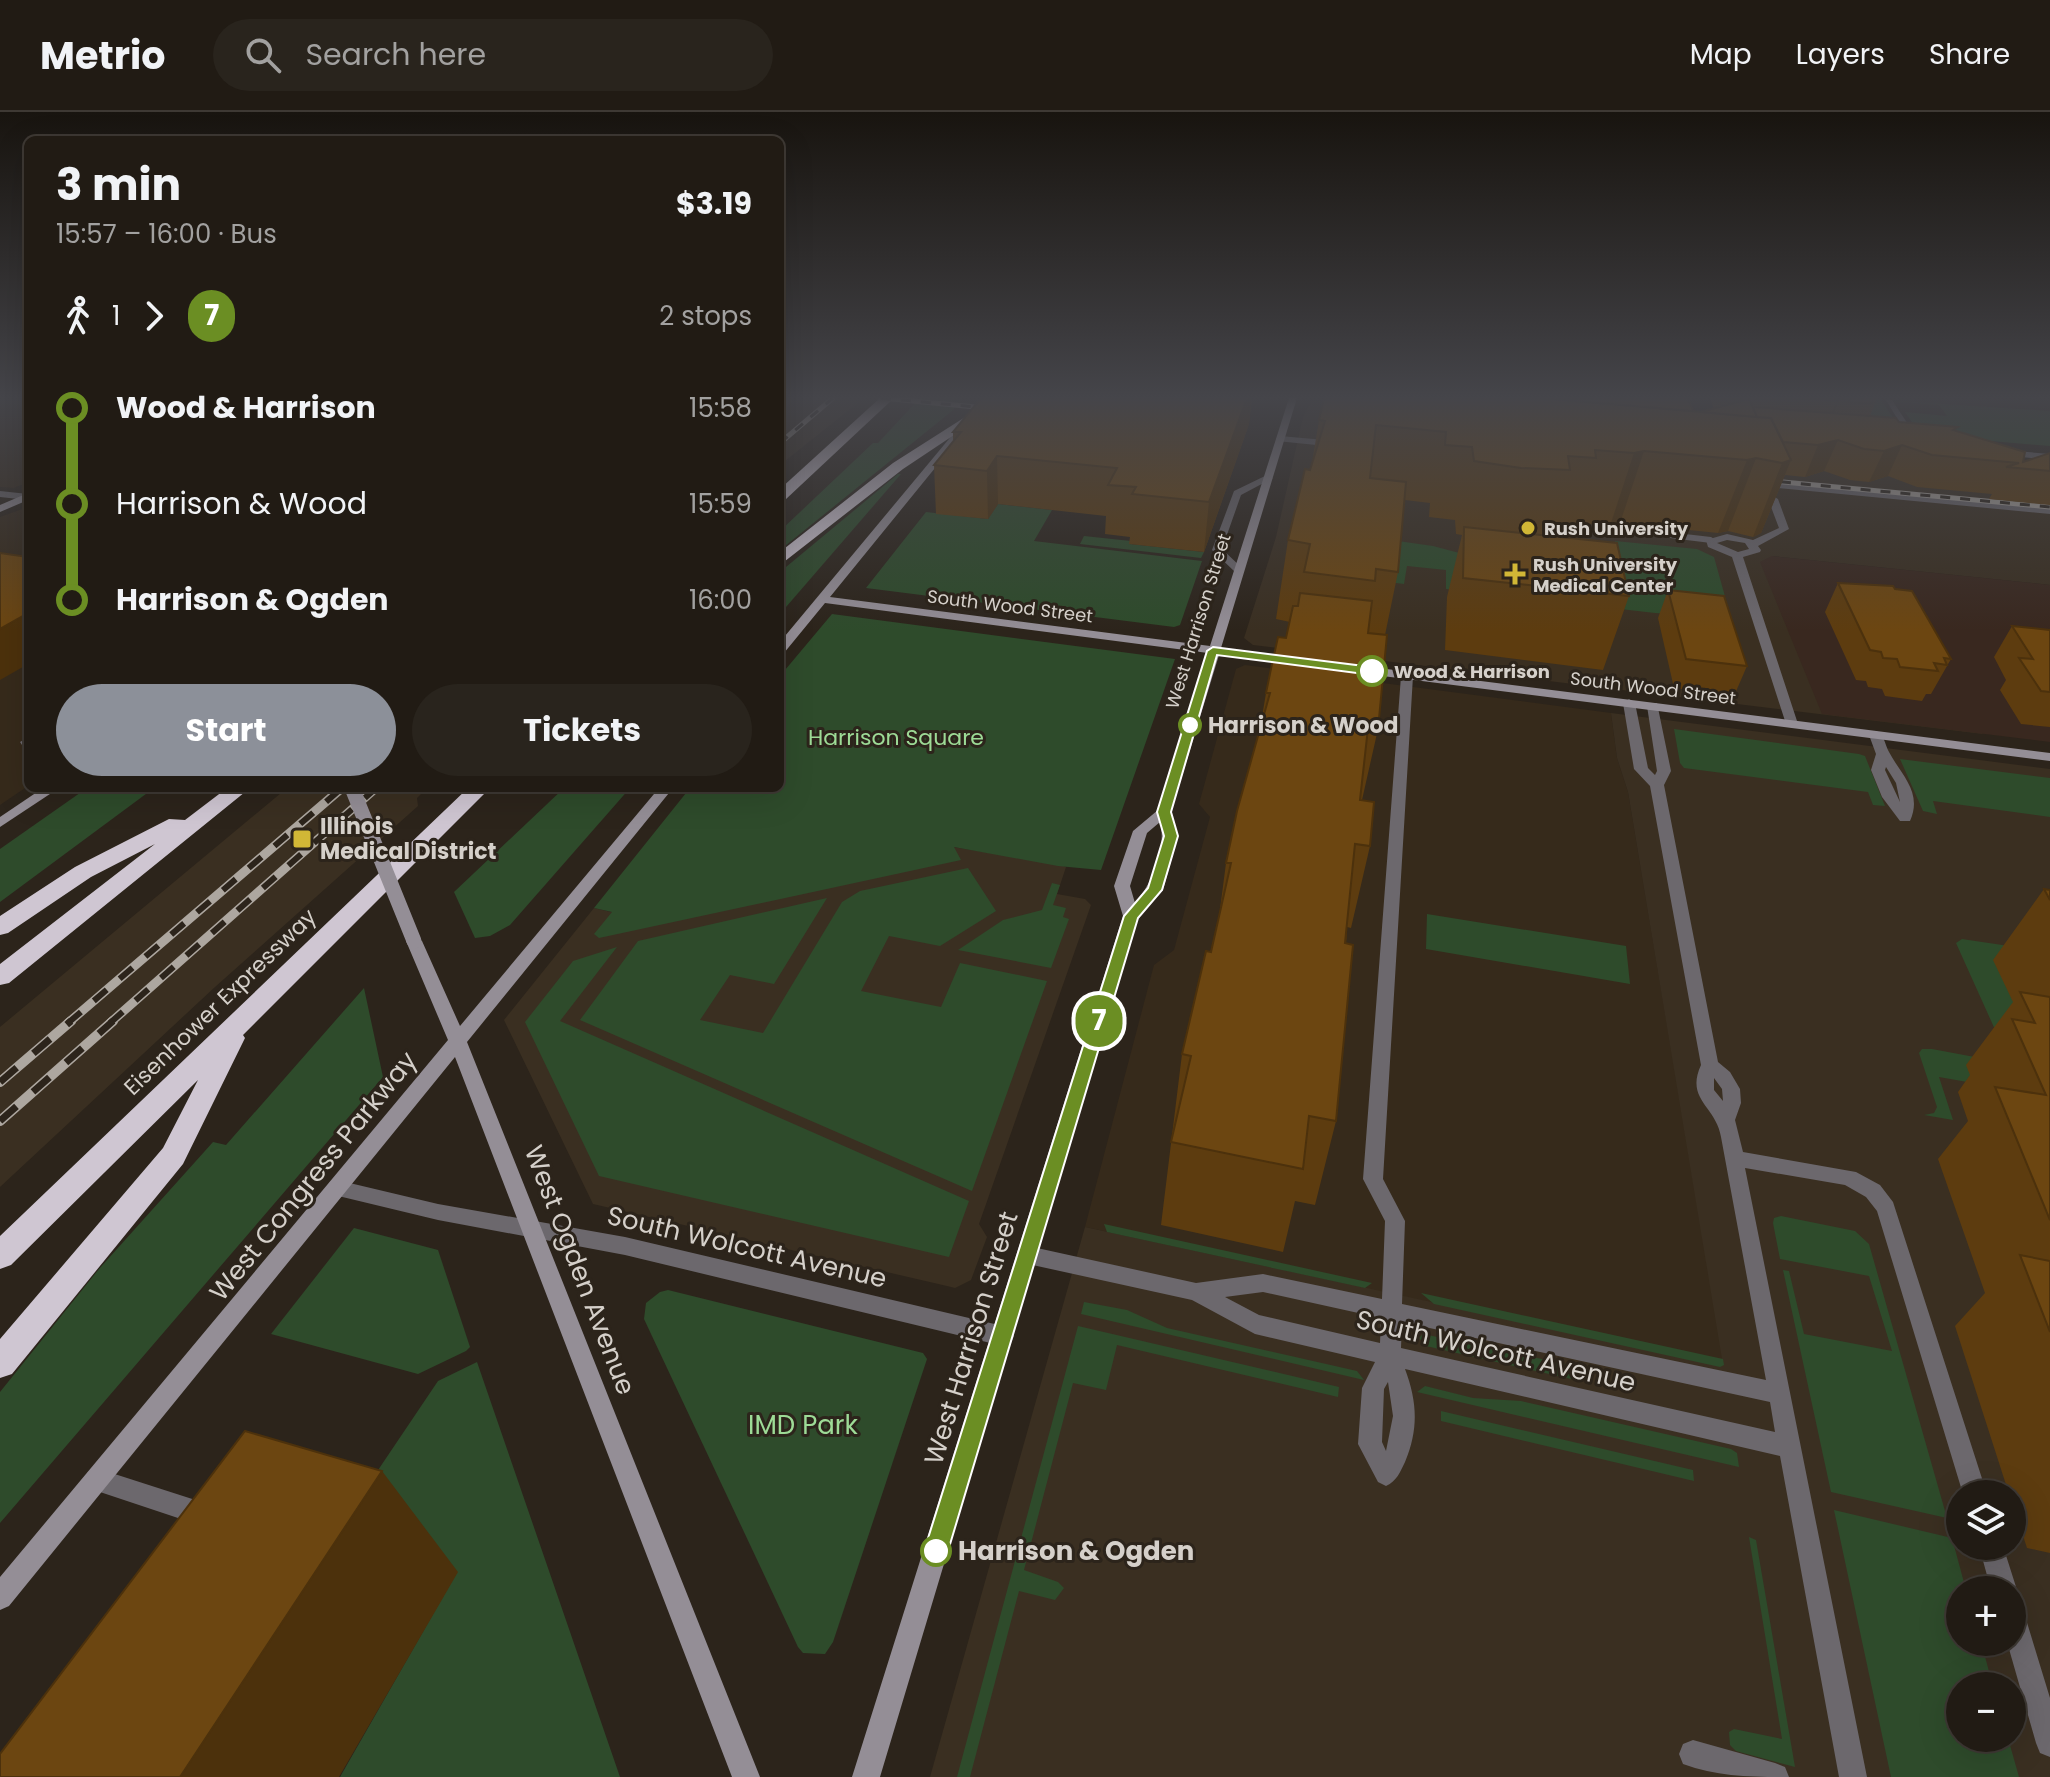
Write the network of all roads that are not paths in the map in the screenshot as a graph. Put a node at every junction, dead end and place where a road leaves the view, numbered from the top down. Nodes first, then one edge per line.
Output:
1 (803, 476) edge
2 (885, 476) edge
3 (927, 476) edge
4 (1268, 478) joint
5 (1747, 482) edge
6 (784, 493) edge
7 (0, 494) edge
8 (24, 497) edge
9 (24, 498) edge
10 (1773, 499) edge
11 (0, 509) edge
12 (2050, 511) edge
13 (1633, 531) dead end
14 (1711, 540) junction
15 (1753, 544) junction
16 (1737, 555) junction
17 (784, 557) edge
18 (1238, 569) junction
19 (822, 599) junction
20 (784, 645) edge
21 (1213, 651) junction
22 (1310, 663) edge
23 (1341, 667) edge
24 (1407, 676) junction
25 (1629, 703) junction
26 (1653, 706) junction
27 (1792, 724) junction
28 (1876, 735) junction
29 (2050, 757) edge
30 (1657, 785) junction
31 (46, 792) edge
32 (234, 792) edge
33 (354, 792) edge
34 (476, 792) edge
35 (663, 792) edge
36 (1164, 812) junction
37 (1905, 818) dead end
38 (0, 823) edge
39 (1131, 916) junction
40 (0, 927) edge
41 (0, 977) edge
42 (240, 1021) junction
43 (457, 1040) junction
44 (1734, 1158) junction
45 (337, 1188) junction
46 (533, 1229) junction
47 (1028, 1255) junction
48 (0, 1256) edge
49 (1196, 1292) junction
50 (1392, 1310) junction
51 (1003, 1336) junction
52 (1390, 1356) junction
53 (0, 1363) edge
54 (1780, 1394) junction
55 (1790, 1447) junction
56 (96, 1480) junction
57 (1971, 1480) edge
58 (229, 1522) edge
59 (0, 1597) edge
60 (2024, 1656) edge
61 (2050, 1743) edge
62 (1693, 1754) dead end
63 (746, 1777) edge
64 (866, 1777) edge
65 (1775, 1777) edge
66 (1853, 1777) edge

1 - 6 highway
2 - 17 highway
3 - 19 main road
4 - 18 main road, West Harrison Street
4 - 18 street
5 - 12 street
7 - 8 street
9 - 11 main road
10 - 15 street
13 - 14 street
14 - 15 street
14 - 16 street
15 - 16 street
16 - 27 street
18 - 21 main road, West Harrison Street
19 - 20 main road
19 - 21 main road, South Wood Street
21 - 22 main road, South Wood Street
21 - 36 main road, West Harrison Street
23 - 24 main road, South Wood Street
24 - 25 main road, South Wood Street
24 - 50 street
25 - 26 main road, South Wood Street
25 - 30 street
26 - 27 main road, South Wood Street
26 - 30 street
27 - 28 main road, South Wood Street
28 - 29 main road, South Wood Street
28 - 37 street
30 - 44 street
31 - 38 main road
32 - 40 highway
32 - 41 highway
33 - 43 main road, West Ogden Avenue, bridge
34 - 42 highway, Eisenhower Expressway
35 - 43 main road, West Congress Parkway
36 - 39 main road, West Harrison Street
36 - 39 main road, West Harrison Street
39 - 47 main road, West Harrison Street
42 - 48 highway, Eisenhower Expressway
42 - 53 highway
43 - 45 main road, West Congress Parkway
43 - 46 main road, West Ogden Avenue
44 - 54 street
44 - 57 street
45 - 46 street, South Wolcott Avenue
45 - 56 main road, West Congress Parkway
46 - 51 street, South Wolcott Avenue
46 - 63 main road, West Ogden Avenue
47 - 49 street, South Wolcott Avenue
47 - 51 main road, West Harrison Street
49 - 50 street, South Wolcott Avenue
49 - 52 street, South Wolcott Avenue
50 - 52 street
50 - 54 street, South Wolcott Avenue
51 - 64 main road, West Harrison Street
52 - 55 street, South Wolcott Avenue
54 - 55 street
55 - 66 street
56 - 58 street
56 - 59 main road, West Congress Parkway
60 - 61 street
62 - 65 street

